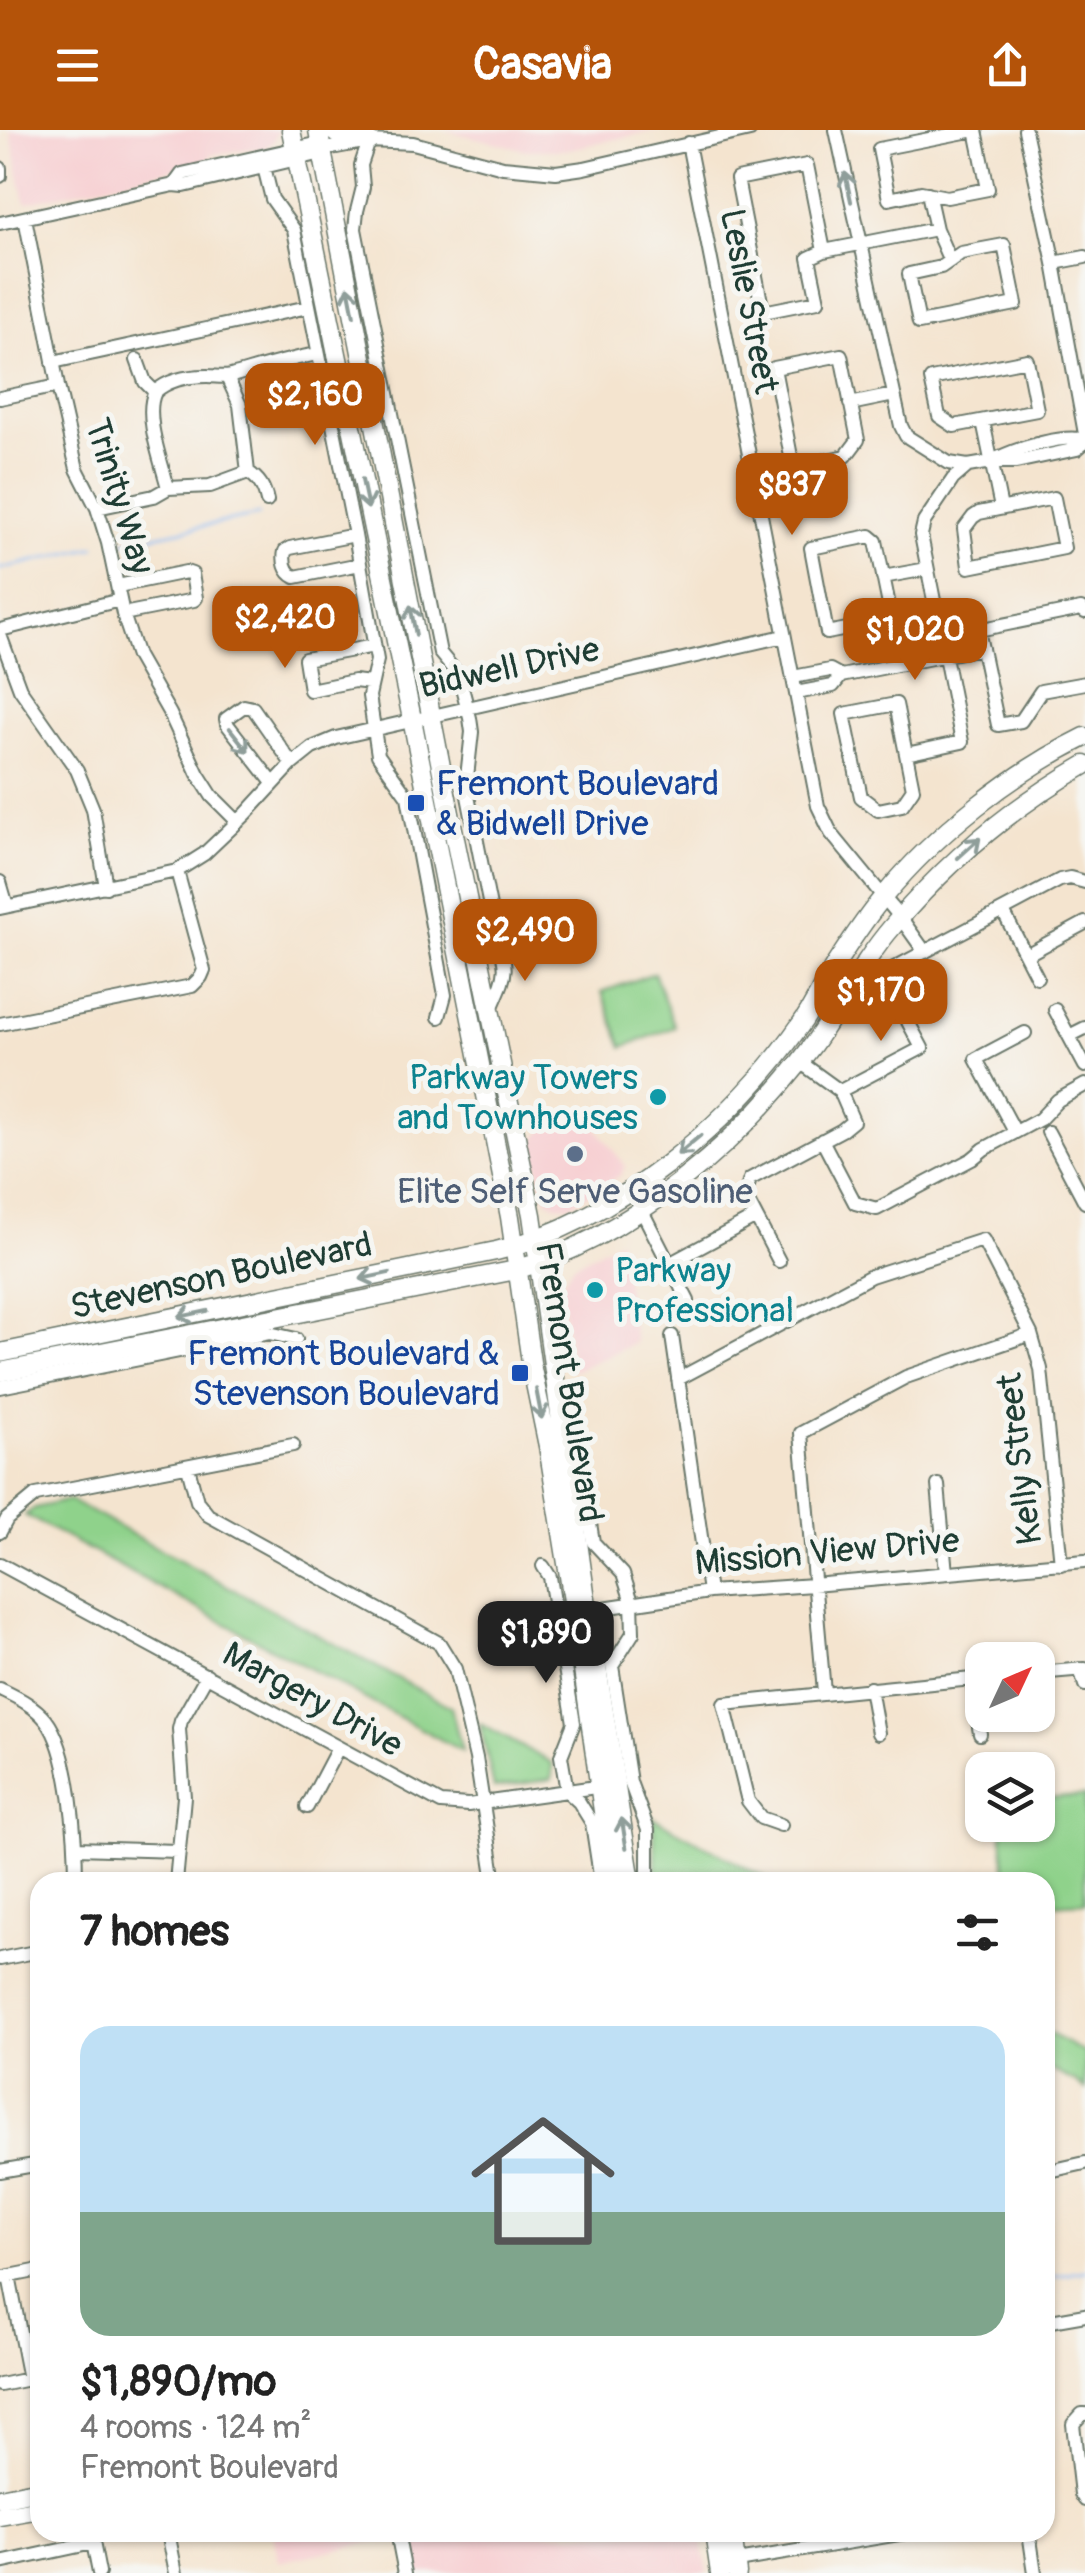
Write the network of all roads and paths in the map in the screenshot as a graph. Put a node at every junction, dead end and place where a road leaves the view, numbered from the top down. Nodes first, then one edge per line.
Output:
1 (750, 130) edge
2 (836, 130) edge
3 (976, 130) edge
4 (1025, 130) edge
5 (324, 141) edge
6 (369, 141) junction
7 (688, 142) junction
8 (294, 146) edge
9 (264, 167) junction
10 (0, 168) edge
11 (0, 176) edge
12 (174, 184) junction
13 (928, 194) junction
14 (24, 218) junction
15 (0, 223) edge
16 (936, 229) junction
17 (862, 244) junction
18 (824, 251) junction
19 (1085, 257) edge
20 (950, 261) junction
21 (1054, 263) junction
22 (308, 307) junction
23 (318, 354) junction
24 (137, 360) dead end
25 (53, 362) junction
26 (227, 377) junction
27 (58, 386) junction
28 (155, 392) junction
29 (894, 395) junction
30 (0, 398) edge
31 (850, 404) junction
32 (983, 420) junction
33 (1085, 439) edge
34 (992, 462) junction
35 (968, 466) junction
36 (248, 472) junction
37 (168, 488) junction
38 (267, 501) dead end
39 (98, 508) junction
40 (1001, 508) junction
41 (355, 535) junction
42 (360, 564) junction
43 (928, 569) junction
44 (883, 578) junction
45 (121, 600) junction
46 (1085, 612) edge
47 (0, 633) edge
48 (784, 636) junction
49 (374, 646) junction
50 (982, 648) junction
51 (945, 655) junction
52 (841, 676) junction
53 (793, 677) junction
54 (371, 683) junction
55 (1085, 683) edge
56 (796, 693) junction
57 (468, 708) junction
58 (431, 716) junction
59 (412, 719) junction
60 (374, 728) junction
61 (1085, 737) edge
62 (906, 754) junction
63 (292, 764) junction
64 (1085, 766) edge
65 (272, 783) junction
66 (238, 822) junction
67 (177, 871) junction
68 (0, 882) edge
69 (1085, 882) edge
70 (106, 887) junction
71 (883, 897) junction
72 (3, 907) edge
73 (1002, 911) junction
74 (900, 917) junction
75 (1085, 924) edge
76 (925, 952) junction
77 (1026, 954) junction
78 (1038, 977) dead end
79 (1055, 1010) dead end
80 (490, 1011) junction
81 (439, 1017) dead end
82 (0, 1024) edge
83 (1085, 1028) edge
84 (1025, 1033) dead end
85 (1069, 1036) junction
86 (800, 1062) junction
87 (1085, 1066) edge
88 (1085, 1085) edge
89 (840, 1092) junction
90 (1016, 1132) junction
91 (1048, 1132) dead end
92 (822, 1140) junction
93 (1080, 1181) edge
94 (1085, 1202) edge
95 (640, 1210) junction
96 (756, 1217) junction
97 (536, 1239) junction
98 (514, 1246) junction
99 (779, 1261) dead end
100 (538, 1262) junction
101 (669, 1264) junction
102 (517, 1270) junction
103 (688, 1301) dead end
104 (1031, 1334) junction
105 (672, 1336) dead end
106 (296, 1340) dead end
107 (0, 1353) edge
108 (0, 1372) edge
109 (678, 1380) junction
110 (0, 1388) edge
111 (569, 1390) dead end
112 (294, 1445) dead end
113 (188, 1467) junction
114 (938, 1485) dead end
115 (0, 1532) edge
116 (1085, 1561) edge
117 (0, 1564) edge
118 (1061, 1564) junction
119 (543, 1566) dead end
120 (946, 1573) junction
121 (813, 1585) junction
122 (708, 1592) junction
123 (632, 1602) junction
124 (582, 1612) junction
125 (1082, 1669) edge
126 (1055, 1671) edge
127 (207, 1676) junction
128 (965, 1679) edge
129 (1085, 1685) edge
130 (0, 1688) edge
131 (870, 1688) junction
132 (824, 1692) junction
133 (878, 1733) dead end
134 (338, 1748) junction
135 (607, 1785) junction
136 (567, 1791) junction
137 (483, 1802) junction
138 (306, 1806) dead end
139 (781, 1825) dead end
140 (76, 1848) junction
141 (178, 1851) junction
142 (76, 1872) edge
143 (177, 1872) edge
144 (494, 1872) edge
145 (600, 1872) edge
146 (612, 1872) edge
147 (629, 1872) edge
148 (648, 1872) edge
149 (30, 1953) edge
150 (0, 1959) edge
151 (1085, 2163) edge
152 (30, 2166) edge
153 (1055, 2170) edge
154 (0, 2171) edge
155 (30, 2272) edge
156 (5, 2277) edge
157 (1085, 2315) edge
158 (1055, 2320) edge
159 (0, 2385) edge
160 (1085, 2414) edge
161 (30, 2492) edge
162 (0, 2498) edge
163 (1085, 2500) edge
164 (30, 2511) edge
165 (0, 2516) edge
166 (81, 2542) edge
167 (93, 2542) edge
168 (170, 2542) edge
169 (399, 2542) edge
170 (718, 2542) edge
171 (731, 2542) edge
172 (860, 2542) edge
173 (1030, 2542) edge
174 (0, 2563) edge
175 (16, 2566) edge
176 (728, 2568) edge
177 (99, 2573) edge
178 (176, 2573) edge
179 (406, 2573) edge
180 (1035, 2573) edge

1 - 7 street
17 -> 2 street
3 - 13 street
3 - 13 street
4 - 21 street
5 - 6 main road
5 - 8 street
58 -> 5 main road, Fremont Boulevard
6 - 7 street
6 - 57 street, Fremont Boulevard
7 - 48 street, Leslie Street
8 - 9 street
8 - 12 street
8 -> 59 main road, Fremont Boulevard
9 - 12 street
9 - 22 street
10 - 11 street
12 - 14 street
13 - 16 street
14 - 15 street
14 - 25 street, Trinity Way
16 - 17 street
16 - 20 street
17 - 18 street
17 - 29 street
18 - 18 street
19 - 21 street
20 - 20 street
21 - 33 street
22 - 23 street
22 - 25 street
23 - 26 street
23 - 41 street
24 - 28 street
25 - 27 street, Trinity Way
26 - 28 street
26 - 36 street
27 - 30 street
27 - 39 street, Trinity Way
28 - 37 street
29 - 31 street
29 - 35 street
31 - 31 street
32 - 32 street
32 - 34 street
33 - 34 street
34 - 35 street
34 - 40 street
35 - 43 street
36 - 37 street
36 - 38 street
37 - 39 street
39 - 45 street, Trinity Way
40 - 40 street
41 - 42 street
41 - 42 street
42 - 49 street
43 - 44 street
43 - 51 street
44 - 44 street
45 - 45 street
45 - 47 street
45 - 66 street, Trinity Way
46 - 50 street
47 - 70 street
48 - 53 street, Leslie Street
48 - 57 street, Bidwell Drive
49 - 54 street
49 - 54 street
50 - 51 street
50 - 55 street
51 - 52 street
51 - 62 street
52 - 53 street
52 - 56 street
53 - 56 street, Leslie Street
54 - 60 street
56 - 71 street, Leslie Street
57 - 58 street, Bidwell Drive
57 - 80 street, Fremont Boulevard
58 - 59 street, Bidwell Drive
58 - 80 main road, Fremont Boulevard
59 - 60 street, Bidwell Drive
59 - 98 main road, Fremont Boulevard
60 - 63 street, Bidwell Drive
60 - 81 street
61 - 71 main road, Stevenson Boulevard
62 - 62 street
63 - 65 street, Bidwell Drive
63 -> 65 street
74 -> 64 main road, Stevenson Boulevard
65 - 66 street, Bidwell Drive
66 - 67 street, Bidwell Drive
67 - 70 street, Bidwell Drive
67 - 82 street
68 - 72 street
69 - 73 street
70 - 72 street, Bidwell Drive
71 - 74 street, Leslie Street
71 -> 97 main road, Stevenson Boulevard
73 - 76 street
73 - 77 street
74 - 76 street, Leslie Street
74 - 86 main road, Stevenson Boulevard
75 - 77 street
76 - 89 street
77 - 78 street
79 - 85 street
80 - 97 main road, Fremont Boulevard
83 - 85 street
84 - 90 street
85 - 87 street
86 - 89 street
86 - 95 main road, Stevenson Boulevard
88 - 90 street
89 - 92 street
90 - 92 street
91 - 93 street
92 - 96 street
93 - 94 street
95 - 100 main road, Stevenson Boulevard
95 - 101 street
96 - 99 street
96 - 101 street
97 - 98 main road, Stevenson Boulevard
97 - 100 main road, Fremont Boulevard
98 - 102 main road, Fremont Boulevard
98 -> 107 main road, Stevenson Boulevard
100 - 102 main road, Stevenson Boulevard
100 - 124 main road, Fremont Boulevard
101 - 103 street
102 - 108 main road, Stevenson Boulevard
102 -> 124 main road, Fremont Boulevard
104 - 109 street, Kelly Street
104 - 118 street, Kelly Street
104 - 121 street
105 - 109 street
106 - 110 street, Stevenson Boulevard
109 - 122 street
111 - 123 street, Fremont Boulevard
112 - 113 street
113 - 115 street
113 - 137 street
114 - 120 street
116 - 118 street, Mission View Drive
117 - 127 street, Margery Drive
118 - 120 street, Mission View Drive
119 - 136 street, Fremont Boulevard
120 - 121 street, Mission View Drive
121 - 122 street, Mission View Drive
121 - 132 street
122 - 123 street, Mission View Drive
123 - 124 street, Mission View Drive
123 - 148 street
124 - 135 main road, Fremont Boulevard
125 - 126 street
125 - 129 street
127 - 134 street, Margery Drive
127 - 141 street
128 - 131 street
130 - 140 street
131 - 132 street
131 - 133 street
132 - 139 street
134 - 137 street, Margery Drive
134 - 138 street
135 - 136 street, Margery Drive
135 - 146 main road, Fremont Boulevard
147 -> 135 main road, Fremont Boulevard
136 - 137 street, Margery Drive
136 - 145 street
137 - 144 street
140 - 141 street
140 - 142 street
141 - 143 street
149 - 150 street
151 - 153 street
152 - 154 street
155 - 156 street
156 - 159 street
157 - 158 street
160 - 163 street
161 - 162 main road
164 - 165 main road
166 - 175 street
167 - 177 street
168 - 178 street
169 - 179 street
170 - 176 main road
171 - 176 main road
172 - 176 street
173 - 180 street
174 - 175 street

